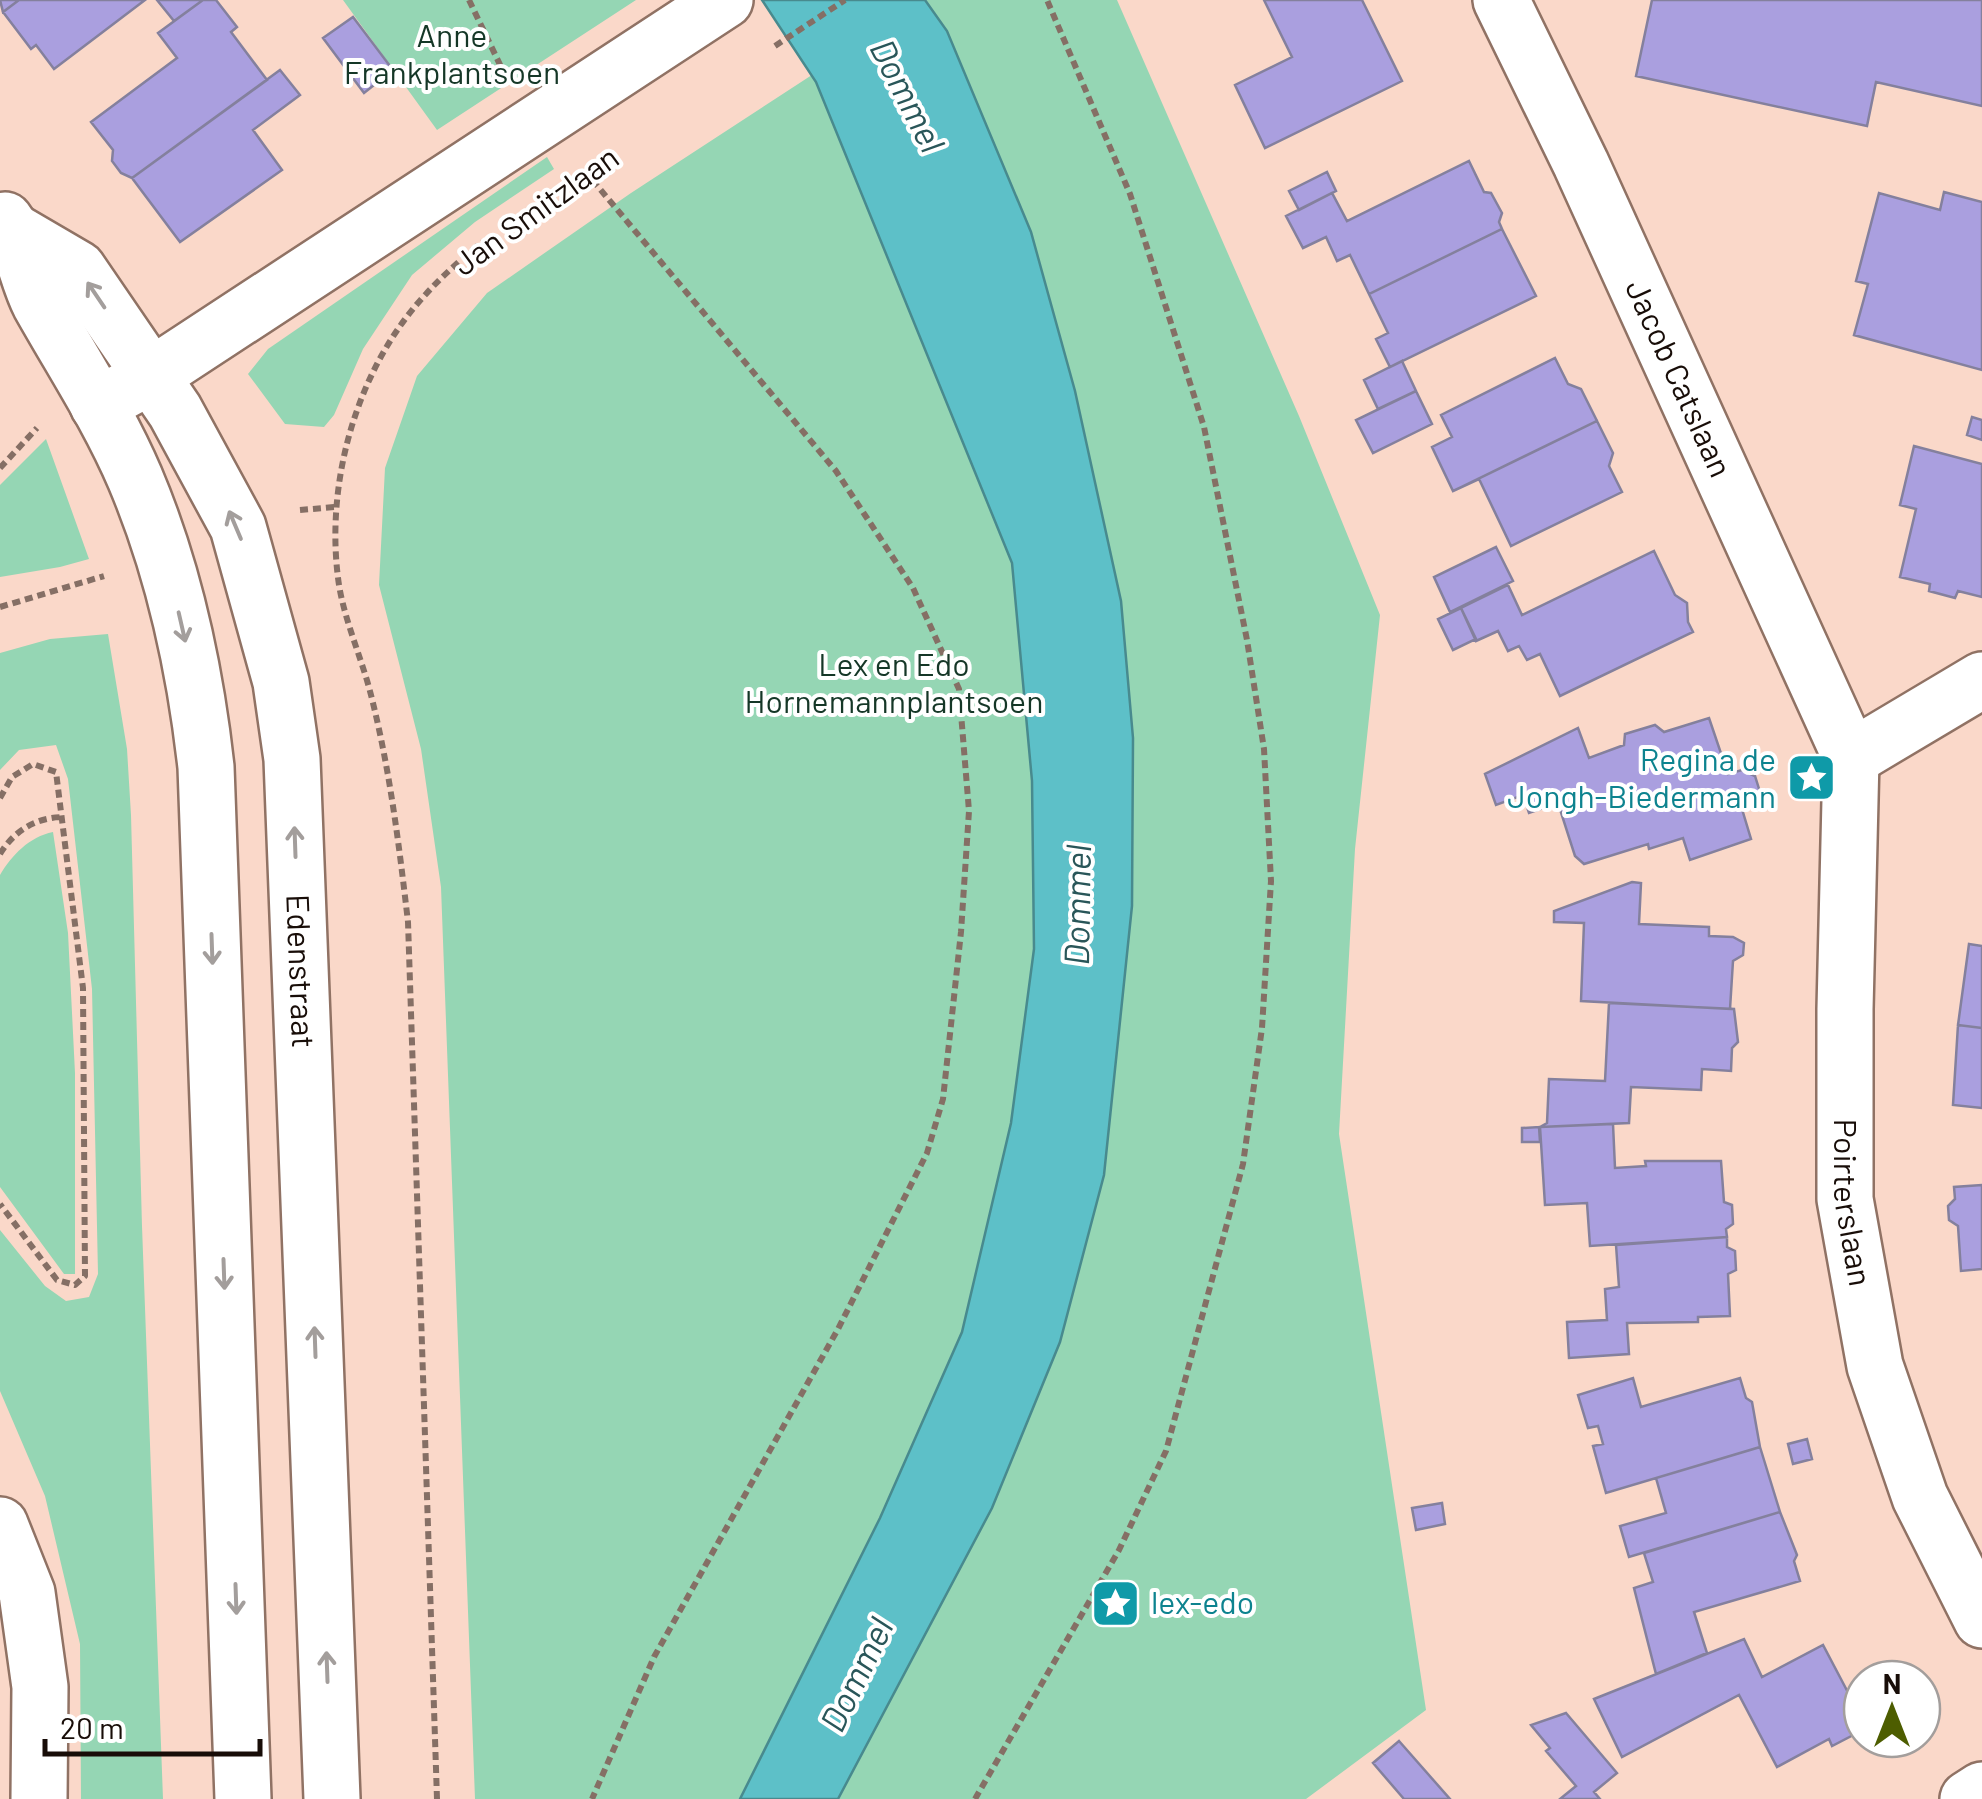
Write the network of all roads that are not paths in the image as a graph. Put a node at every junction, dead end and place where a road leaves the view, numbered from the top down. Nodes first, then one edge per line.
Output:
1 (725, 0) edge
2 (1502, 0) edge
3 (7, 222) edge
4 (150, 376) junction
5 (98, 405) junction
6 (1982, 680) edge
7 (1851, 758) junction
8 (0, 1525) edge
9 (1982, 1620) edge
10 (1982, 1790) edge
11 (39, 1799) edge
12 (243, 1799) edge
13 (332, 1799) edge
14 (1968, 1799) edge

1 - 4 main road
2 - 7 main road, Jacob Catslaan
4 -> 3 main road, Edenstraat
3 - 5 main road, Edenstraat
4 - 5 main road
13 -> 4 main road, Edenstraat
5 -> 12 main road, Edenstraat
6 - 7 main road
7 - 9 main road, Poirterslaan
8 - 11 main road
10 - 14 main road

